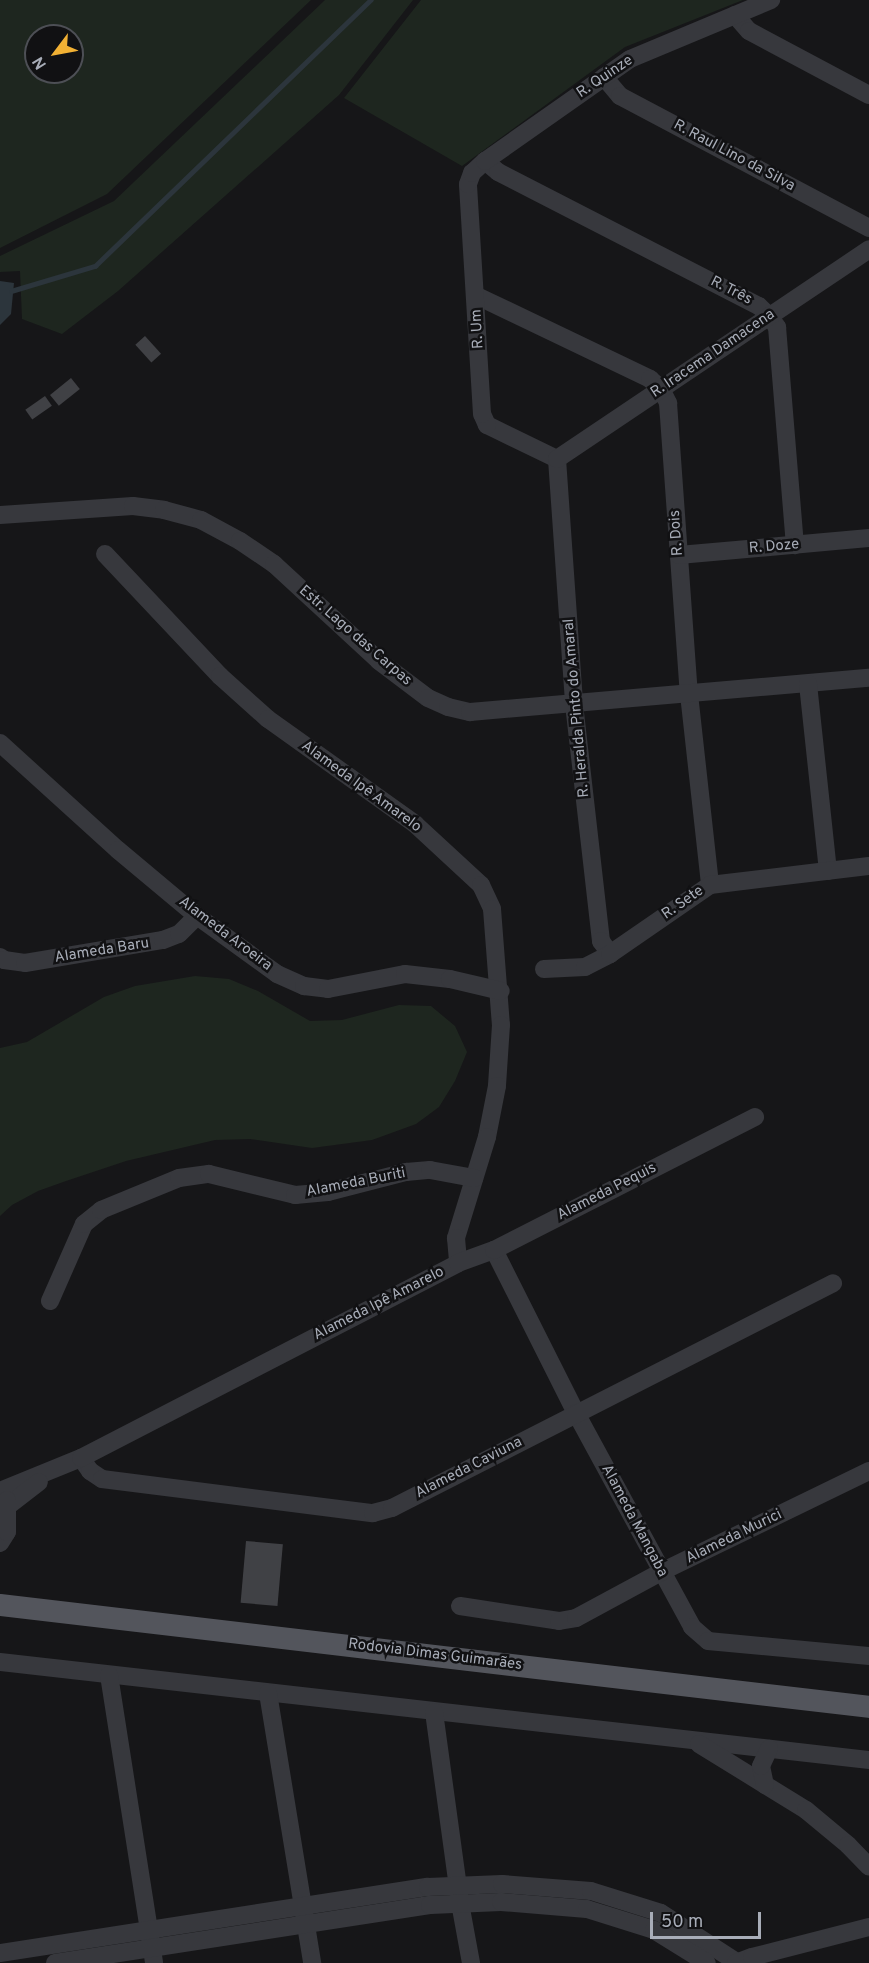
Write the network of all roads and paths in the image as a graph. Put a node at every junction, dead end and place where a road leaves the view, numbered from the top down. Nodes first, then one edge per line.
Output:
1 (771, 0) edge
2 (735, 15) junction
3 (604, 77) junction
4 (869, 95) edge
5 (485, 161) junction
6 (869, 228) edge
7 (869, 249) edge
8 (477, 296) junction
9 (769, 316) junction
10 (661, 389) junction
11 (557, 459) junction
12 (0, 515) edge
13 (869, 538) edge
14 (795, 545) junction
15 (105, 554) dead end
16 (679, 555) junction
17 (869, 678) edge
18 (808, 684) junction
19 (689, 694) junction
20 (574, 704) junction
21 (0, 743) edge
22 (869, 866) edge
23 (828, 870) junction
24 (710, 885) junction
25 (197, 916) junction
26 (610, 954) junction
27 (0, 957) edge
28 (544, 969) dead end
29 (501, 991) junction
30 (755, 1117) dead end
31 (474, 1178) junction
32 (494, 1250) junction
33 (458, 1263) junction
34 (833, 1283) dead end
35 (50, 1301) dead end
36 (576, 1413) junction
37 (81, 1458) junction
38 (869, 1471) edge
39 (3, 1499) edge
40 (0, 1543) edge
41 (661, 1572) junction
42 (0, 1605) edge
43 (460, 1606) dead end
44 (869, 1656) edge
45 (0, 1662) edge
46 (109, 1675) junction
47 (268, 1693) junction
48 (869, 1707) edge
49 (434, 1712) junction
50 (694, 1742) junction
51 (769, 1749) junction
52 (869, 1760) edge
53 (765, 1785) junction
54 (869, 1867) edge
55 (459, 1894) junction
56 (304, 1915) junction
57 (869, 1927) edge
58 (152, 1947) edge
59 (0, 1953) edge
60 (55, 1963) edge
61 (312, 1963) edge
62 (471, 1963) edge
63 (707, 1963) edge
64 (737, 1963) edge

1 - 2 street, R. Quinze
2 - 3 street, R. Quinze
2 - 4 street
3 - 5 street, R. Quinze
3 - 6 street, R. Raul Lino da Silva
5 - 8 street, R. Um
5 - 9 street, R. Três
7 - 9 street, R. Iracema Damacena
8 - 10 street
8 - 11 street, R. Um
9 - 10 street, R. Iracema Damacena
9 - 14 street
10 - 11 street, R. Iracema Damacena
10 - 16 street, R. Dois
11 - 20 street, R. Heralda Pinto do Amaral
12 - 20 street, Estr. Lago das Carpas
13 - 14 street, R. Doze
14 - 16 street, R. Doze
15 - 29 street, Alameda Ipê Amarelo
16 - 19 street, R. Dois
17 - 18 street, Estr. Lago das Carpas
18 - 19 street, Estr. Lago das Carpas
18 - 23 street
19 - 20 street, Estr. Lago das Carpas
19 - 24 street, R. Dois
20 - 26 street, R. Heralda Pinto do Amaral
21 - 25 street, Alameda Aroeira
22 - 23 street, R. Sete
23 - 24 street, R. Sete
24 - 26 street, R. Sete
25 - 27 street, Alameda Baru
25 - 29 street, Alameda Aroeira
26 - 28 street, R. Sete
29 - 31 street, Alameda Ipê Amarelo
30 - 32 street, Alameda Pequis
31 - 33 street, Alameda Ipê Amarelo
31 - 35 street, Alameda Buriti
32 - 33 street, Alameda Pequis
32 - 36 street, Alameda Mangaba
33 - 37 street, Alameda Ipê Amarelo
34 - 36 street, Alameda Caviuna
36 - 37 street, Alameda Caviuna
36 - 41 street, Alameda Mangaba
37 - 39 street, Alameda Ipê Amarelo
38 - 41 street, Alameda Murici
39 - 40 street
41 - 43 street, Alameda Murici
41 - 44 street, Alameda Mangaba
42 - 48 main road, Rodovia Dimas Guimarães
45 - 46 street
46 - 47 street
46 - 58 street
47 - 49 street
47 - 56 street
49 - 50 street
49 - 55 street
50 - 51 street
50 - 53 street
51 - 52 street
51 - 53 street
53 - 54 street
55 - 56 street
55 - 62 street
55 - 63 street
55 - 64 street
56 - 58 street
56 - 61 street
57 - 64 street
58 - 59 street
58 - 60 street

